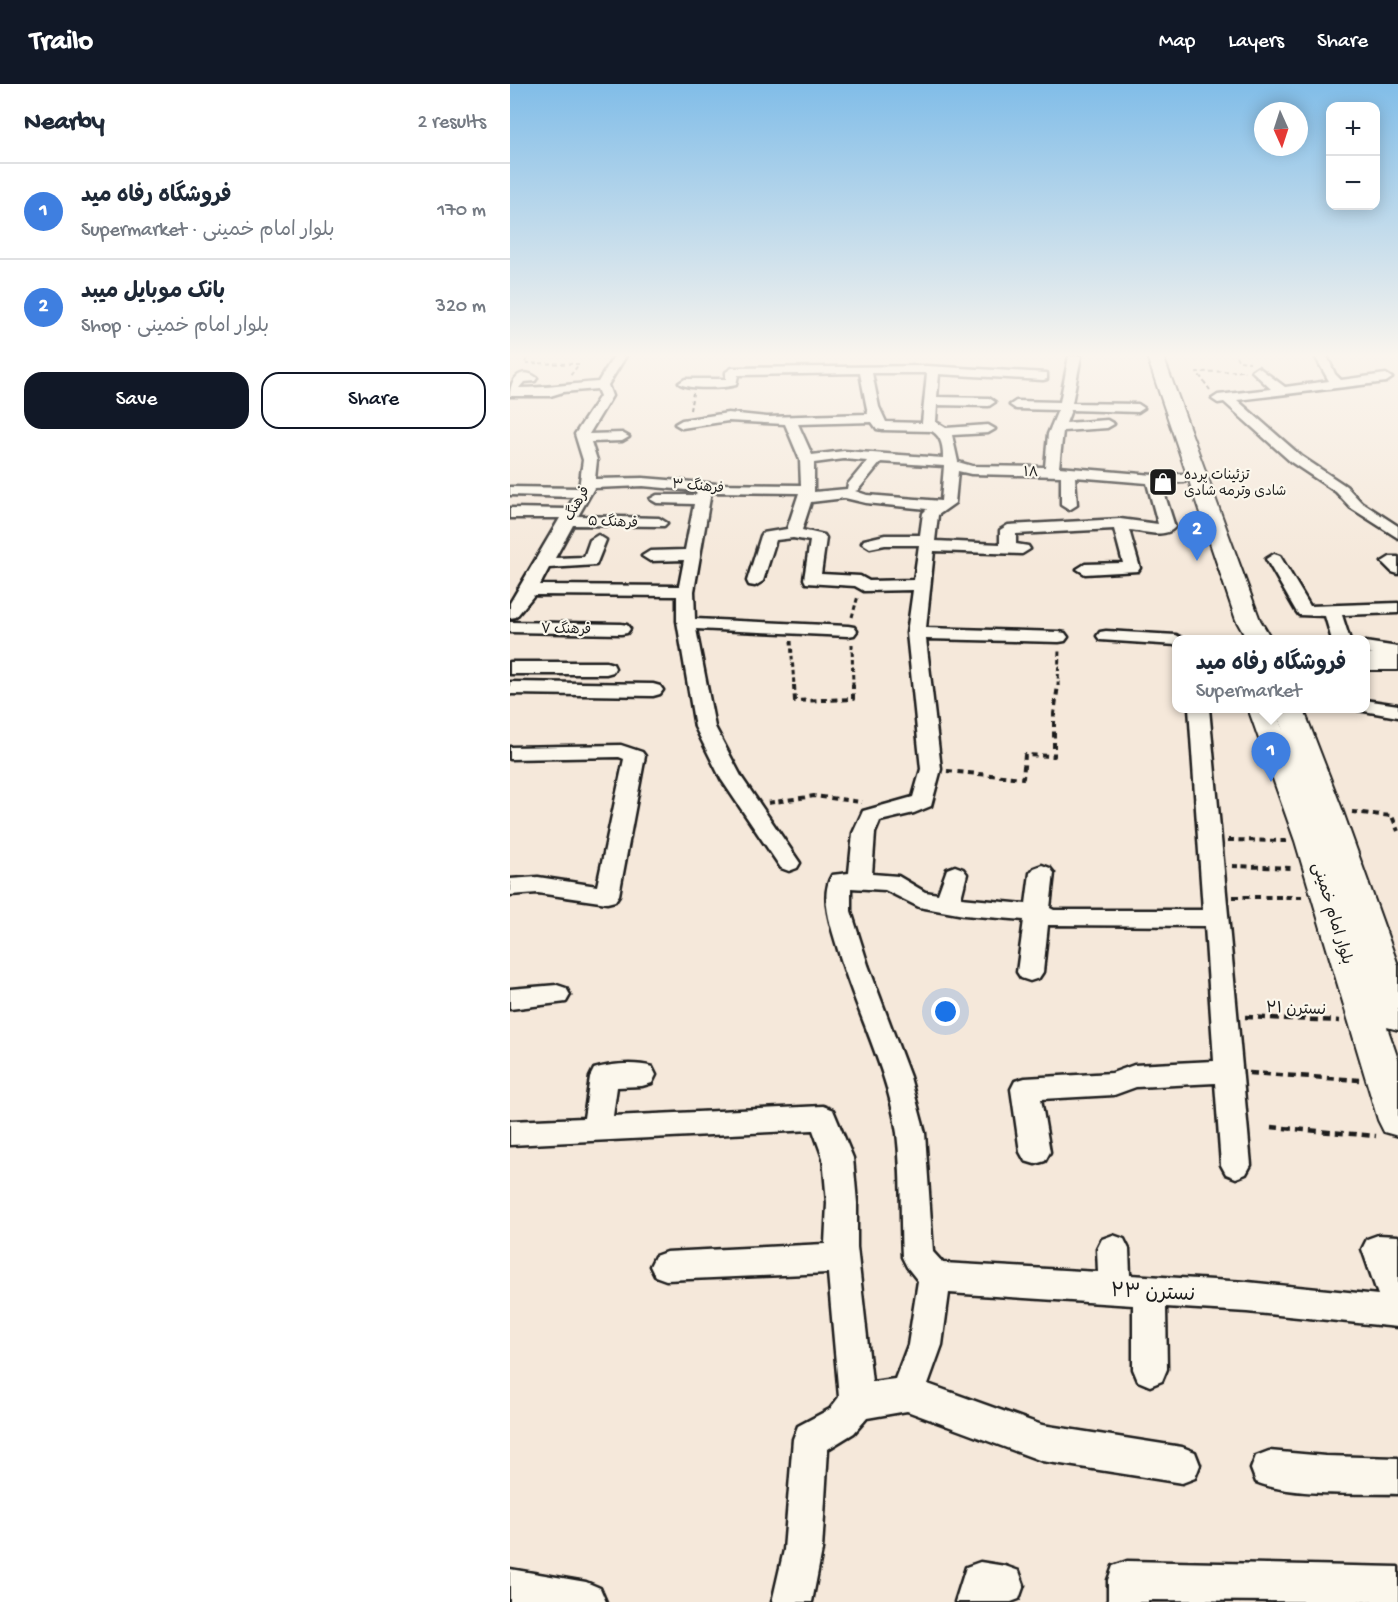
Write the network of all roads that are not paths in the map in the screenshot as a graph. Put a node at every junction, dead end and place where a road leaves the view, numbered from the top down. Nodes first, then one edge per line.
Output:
1 (585, 427) edge
2 (793, 427) edge
3 (898, 427) edge
4 (934, 427) edge
5 (1058, 427) edge
6 (1168, 427) edge
7 (1174, 427) edge
8 (1256, 427) edge
9 (938, 429) junction
10 (988, 429) dead end
11 (622, 437) dead end
12 (583, 438) junction
13 (877, 457) junction
14 (807, 460) junction
15 (951, 464) junction
16 (1052, 471) junction
17 (1068, 472) junction
18 (1184, 478) junction
19 (1153, 480) junction
20 (853, 487) dead end
21 (585, 488) junction
22 (511, 492) edge
23 (704, 494) junction
24 (806, 494) junction
25 (657, 499) dead end
26 (1069, 505) dead end
27 (944, 506) junction
28 (510, 513) edge
29 (569, 517) junction
30 (659, 522) dead end
31 (1120, 524) junction
32 (793, 533) junction
33 (1398, 533) edge
34 (598, 540) dead end
35 (870, 543) dead end
36 (928, 543) junction
37 (692, 555) junction
38 (650, 556) dead end
39 (1274, 559) dead end
40 (1398, 562) edge
41 (544, 563) junction
42 (1085, 569) dead end
43 (1398, 569) edge
44 (755, 581) dead end
45 (921, 585) junction
46 (528, 590) junction
47 (686, 591) junction
48 (1398, 608) edge
49 (1332, 610) junction
50 (510, 613) edge
51 (687, 624) junction
52 (510, 627) edge
53 (621, 629) dead end
54 (848, 632) dead end
55 (916, 633) junction
56 (1236, 635) edge
57 (1257, 635) edge
58 (1340, 635) edge
59 (1106, 636) dead end
60 (1059, 637) road end
61 (1172, 640) edge
62 (1370, 648) edge
63 (1398, 652) edge
64 (1370, 662) edge
65 (1398, 662) edge
66 (510, 668) edge
67 (606, 668) dead end
68 (510, 688) edge
69 (653, 690) dead end
70 (1370, 707) edge
71 (1398, 711) edge
72 (1198, 713) edge
73 (1262, 713) edge
74 (1291, 713) edge
75 (510, 753) edge
76 (789, 864) dead end
77 (1042, 873) dead end
78 (955, 874) dead end
79 (860, 881) junction
80 (510, 887) edge
81 (948, 904) junction
82 (1215, 908) junction
83 (1037, 912) junction
84 (1030, 972) dead end
85 (556, 995) dead end
86 (510, 999) edge
87 (1390, 1016) edge
88 (1228, 1071) junction
89 (642, 1075) dead end
90 (597, 1129) junction
91 (1393, 1129) edge
92 (510, 1133) edge
93 (1035, 1152) dead end
94 (1236, 1165) dead end
95 (1113, 1249) dead end
96 (1398, 1250) edge
97 (843, 1258) junction
98 (666, 1266) dead end
99 (927, 1267) junction
100 (1114, 1288) junction
101 (1149, 1291) junction
102 (1398, 1304) edge
103 (1398, 1312) edge
104 (1150, 1369) dead end
105 (907, 1394) junction
106 (857, 1402) junction
107 (1182, 1466) dead end
108 (1269, 1469) dead end
109 (1398, 1476) edge
110 (1398, 1586) edge
111 (510, 1588) edge
112 (1128, 1591) edge
113 (586, 1602) edge
114 (792, 1602) edge

1 - 12 street
2 - 14 street
3 - 9 street
4 - 9 street
5 - 16 street
6 - 18 main road
7 - 57 main road
8 - 33 street
9 - 10 street
9 - 15 street
11 - 12 street
12 - 21 street, فرهنگ
13 - 14 street, ۱۸
13 - 15 street, ۱۸
13 - 20 street
14 - 24 street
15 - 16 street, ۱۸
15 - 27 street
16 - 17 street, ۱۸
17 - 19 street, ۱۸
17 - 26 street
18 - 19 street, ۱۸
18 - 56 main road
19 - 31 street
21 - 22 street, فرهنگ ۳
21 - 23 street, فرهنگ ۳
21 - 29 street, فرهنگ
23 - 24 street, فرهنگ ۳
23 - 25 street
23 - 37 street
24 - 27 street, فرهنگ ۳
24 - 32 street
27 - 36 street
28 - 29 street, فرهنگ ۵
29 - 30 street, فرهنگ ۵
29 - 41 street, فرهنگ
31 - 36 street
31 - 42 street
32 - 44 street
32 - 45 street
34 - 41 street
35 - 36 street
36 - 45 street
37 - 38 street
37 - 47 street
39 - 49 street
40 - 43 street
41 - 46 street, فرهنگ
45 - 55 street
46 - 47 street
46 - 50 street, فرهنگ
47 - 51 street
48 - 49 street
49 - 58 street
51 - 54 street
51 - 76 street
52 - 53 street, فرهنگ ۷
55 - 60 street
55 - 79 street
59 - 61 street
62 - 63 street
64 - 65 main road
66 - 67 street
68 - 69 street
70 - 71 street
72 - 82 street
73 - 87 main road, بلوار امام خمینی
74 - 87 main road, بلوار امام خمینی
75 - 80 street
77 - 83 street
78 - 81 street
79 - 81 street
79 - 99 street
81 - 83 street
82 - 83 street
82 - 88 street
83 - 84 street
85 - 86 street
87 - 91 main road, بلوار امام خمینی
88 - 93 street
88 - 94 street
89 - 90 street
90 - 92 street
90 - 97 street
95 - 100 street
96 - 102 street
97 - 98 street
97 - 106 street
99 - 100 street, نسترن ۲۳
99 - 105 street
100 - 101 street, نسترن ۲۳
101 - 103 street, نسترن ۲۳
101 - 104 street
105 - 106 street
105 - 107 street
106 - 114 street
108 - 109 street
110 - 112 street
111 - 113 street

